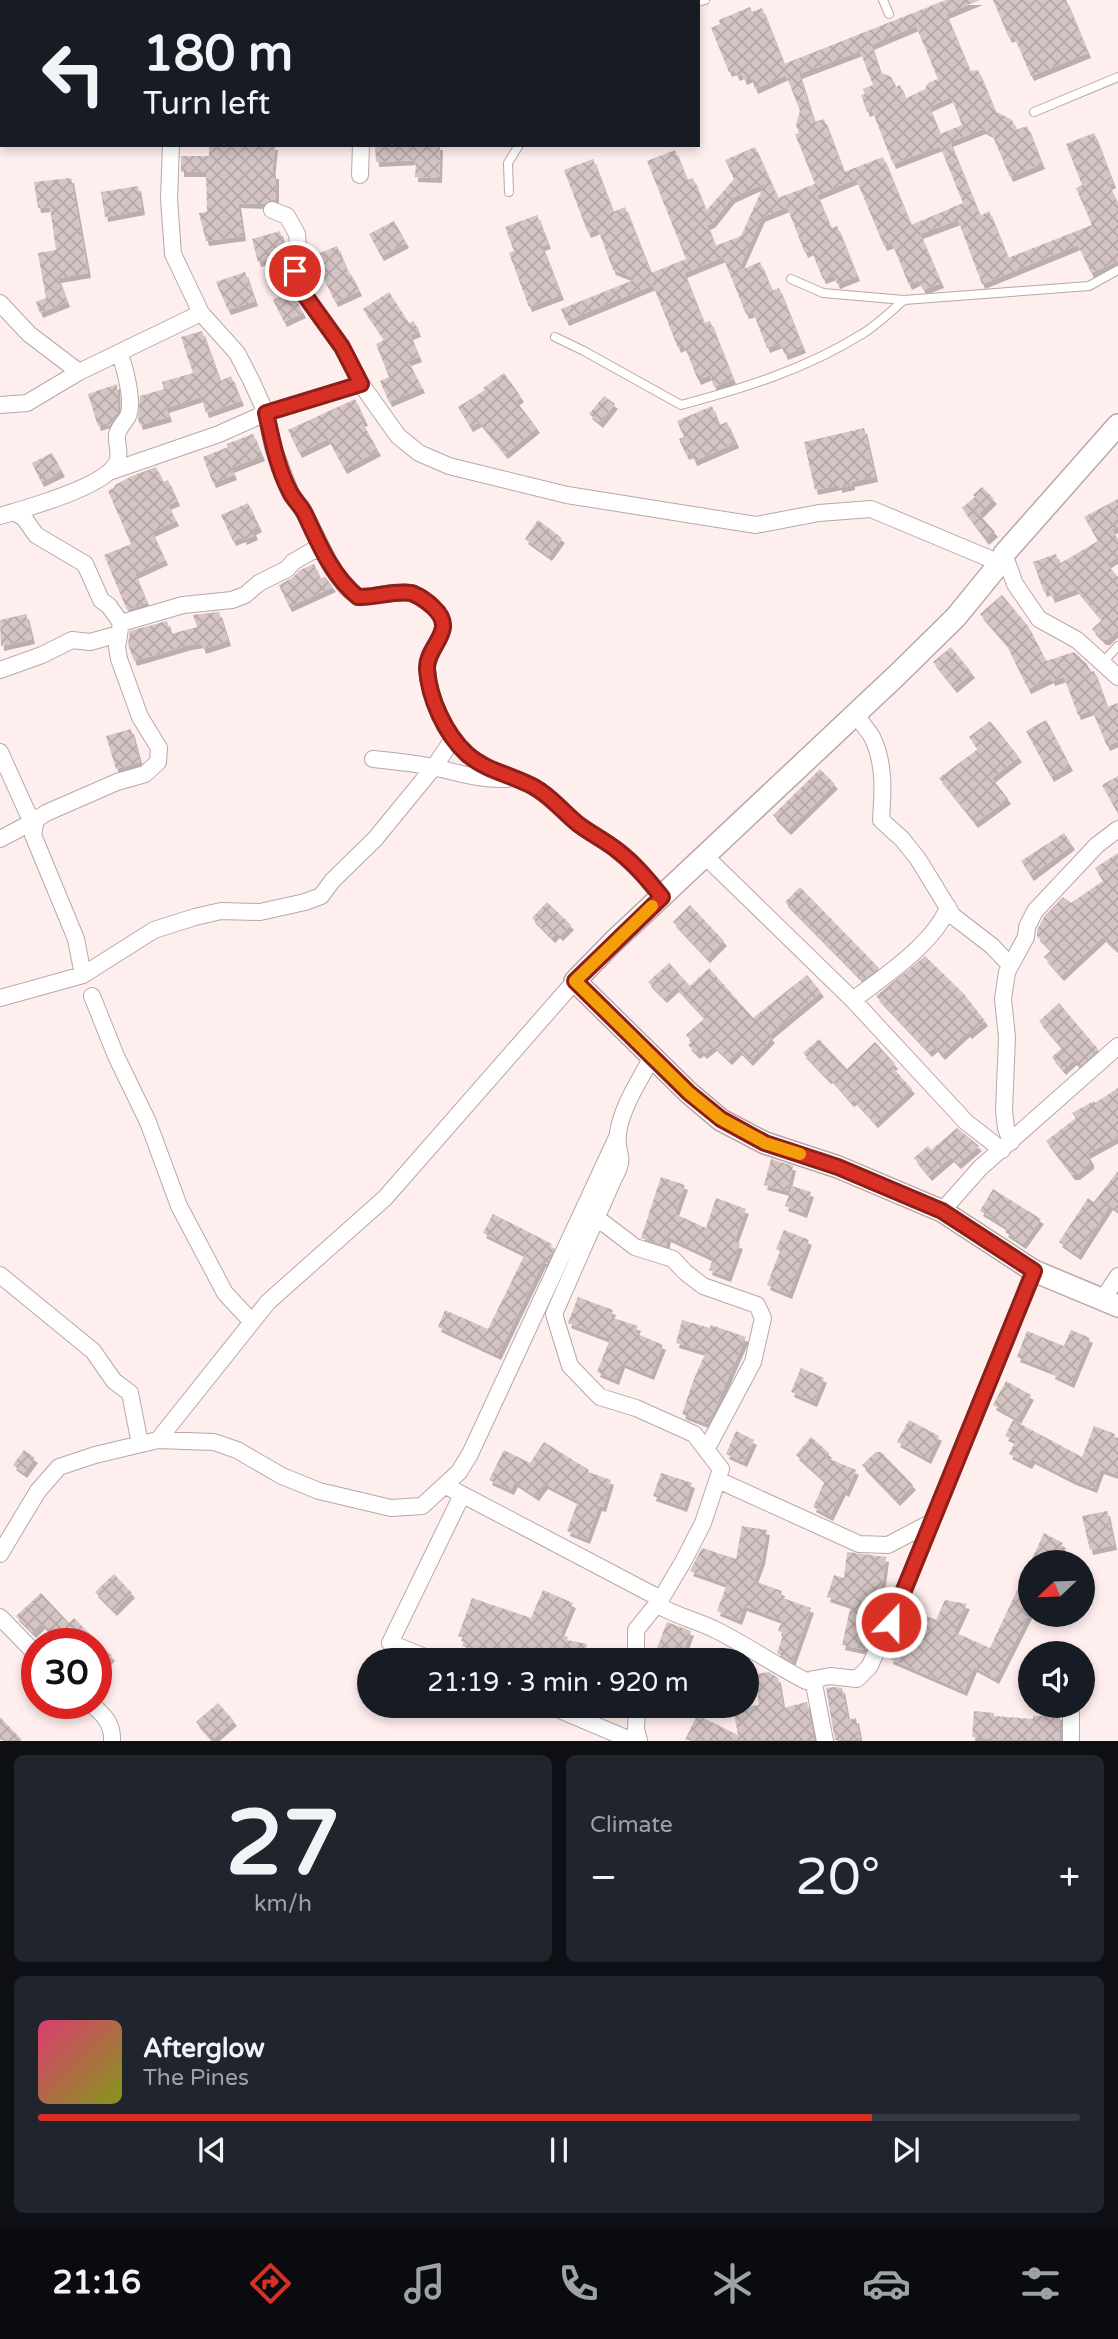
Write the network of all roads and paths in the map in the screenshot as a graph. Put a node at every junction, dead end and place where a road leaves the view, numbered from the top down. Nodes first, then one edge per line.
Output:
1 (883, 0) edge
2 (889, 14) dead end
3 (1118, 77) edge
4 (1034, 112) dead end
5 (171, 147) edge
6 (361, 147) edge
7 (518, 147) edge
8 (360, 175) dead end
9 (509, 192) dead end
10 (272, 209) dead end
11 (1118, 270) edge
12 (791, 279) dead end
13 (904, 300) junction
14 (0, 303) edge
15 (201, 313) junction
16 (555, 337) dead end
17 (118, 353) junction
18 (79, 372) junction
19 (361, 384) junction
20 (0, 405) edge
21 (266, 413) junction
22 (1118, 425) edge
23 (109, 472) junction
24 (7, 514) edge
25 (317, 546) junction
26 (1002, 559) junction
27 (120, 629) junction
28 (1118, 646) edge
29 (1102, 663) junction
30 (0, 670) edge
31 (1118, 677) edge
32 (855, 714) junction
33 (453, 738) junction
34 (0, 752) edge
35 (373, 759) dead end
36 (434, 767) junction
37 (514, 778) junction
38 (36, 820) junction
39 (1118, 829) edge
40 (0, 839) edge
41 (705, 856) junction
42 (662, 897) junction
43 (948, 907) junction
44 (1010, 965) junction
45 (83, 975) junction
46 (575, 981) junction
47 (92, 996) dead end
48 (0, 998) edge
49 (853, 1000) junction
50 (1118, 1046) edge
51 (652, 1057) junction
52 (618, 1135) junction
53 (1007, 1146) junction
54 (942, 1211) junction
55 (597, 1218) junction
56 (1034, 1271) junction
57 (0, 1275) edge
58 (1118, 1276) edge
59 (1111, 1303) edge
60 (252, 1322) junction
61 (158, 1440) junction
62 (140, 1444) junction
63 (706, 1450) junction
64 (718, 1480) junction
65 (446, 1486) junction
66 (462, 1494) junction
67 (930, 1523) junction
68 (0, 1555) edge
69 (659, 1602) junction
70 (0, 1617) edge
71 (21, 1639) edge
72 (402, 1648) edge
73 (636, 1648) edge
74 (813, 1679) junction
75 (578, 1718) edge
76 (636, 1718) edge
77 (1071, 1718) edge
78 (107, 1719) edge
79 (112, 1741) edge
80 (633, 1741) edge
81 (639, 1741) edge
82 (825, 1741) edge
83 (1071, 1741) edge

1 - 2 lane
3 - 4 lane
5 - 15 street
6 - 8 street
7 - 9 lane
10 - 19 street
11 - 13 lane
12 - 13 lane
13 - 16 lane
14 - 18 street
15 - 17 street
15 - 21 street
17 - 18 street
17 - 23 street
18 - 20 street
19 - 21 street
19 - 26 street
21 - 23 street
21 - 25 street
22 - 26 street
23 - 24 street
24 - 27 street
25 - 27 street
25 - 33 street
26 - 29 street
26 - 32 street
27 - 30 street
27 - 38 street
28 - 29 lane
29 - 31 street
32 - 41 street
32 - 43 street
33 - 36 street
33 - 37 street
34 - 38 street
35 - 36 street
36 - 37 street
36 - 45 street
37 - 42 street
38 - 40 street
38 - 45 street
39 - 44 street
41 - 42 street
41 - 49 street
42 - 46 street
43 - 44 street
43 - 49 street
44 - 53 street
45 - 48 street
46 - 51 street
46 - 60 street
47 - 60 street
49 - 53 street
50 - 53 street
51 - 52 street
51 - 54 street
52 - 55 street
52 - 65 street
53 - 54 street
54 - 56 street
55 - 63 street
55 - 63 street
56 - 59 street
56 - 67 street
57 - 62 street
58 - 59 street
60 - 61 street
61 - 62 street
61 - 65 street
62 - 68 street
63 - 64 street
64 - 67 street
64 - 69 street
65 - 66 street
66 - 69 street
66 - 72 street
67 - 74 street
69 - 73 street
69 - 74 street
70 - 71 street
74 - 82 street
75 - 80 street
76 - 81 street
77 - 83 street
78 - 79 street

